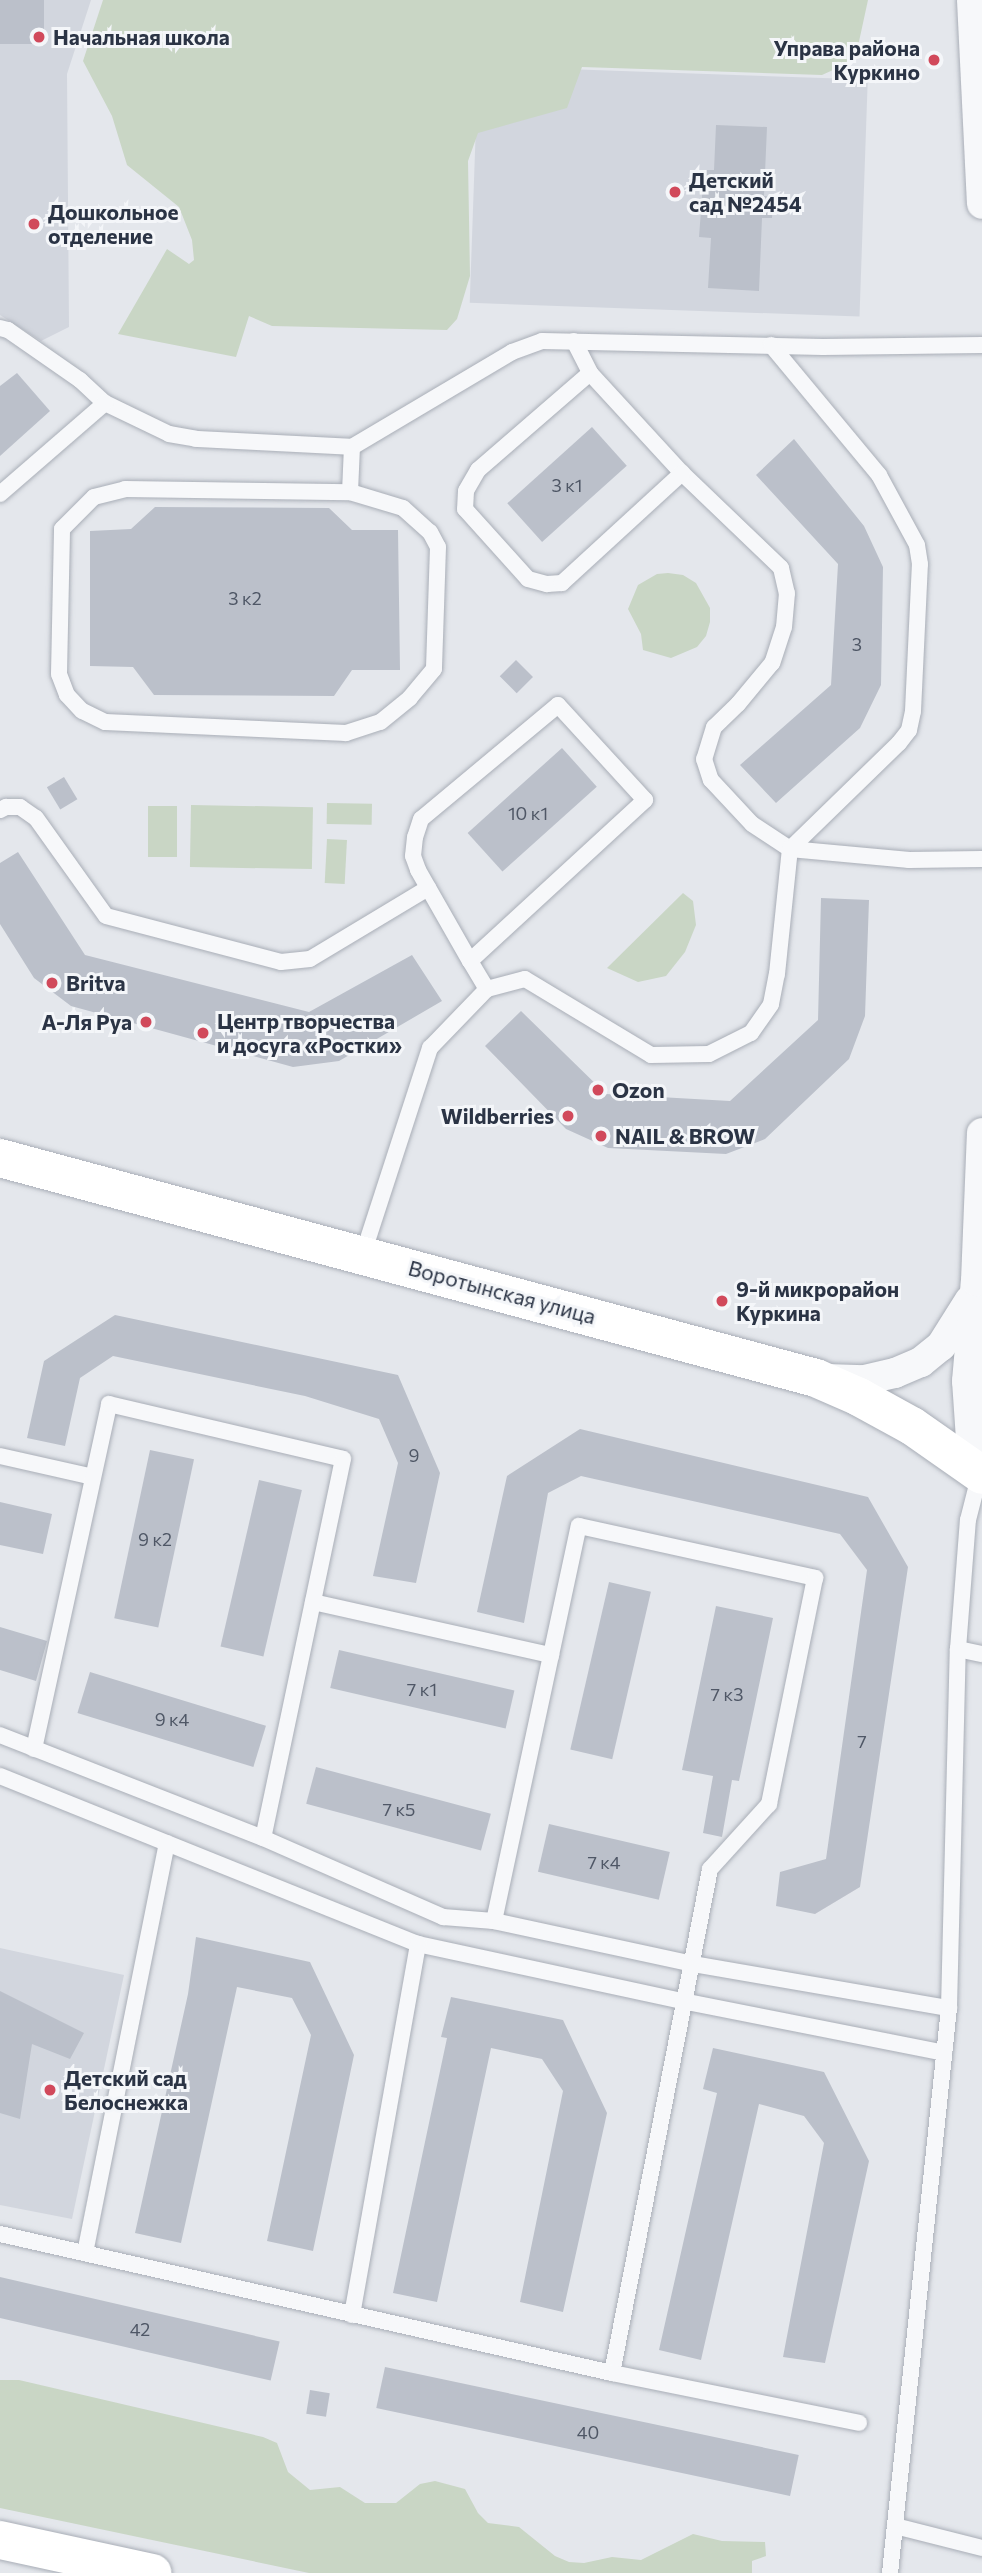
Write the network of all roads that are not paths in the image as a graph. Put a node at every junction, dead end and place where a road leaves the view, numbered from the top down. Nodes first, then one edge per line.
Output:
1 (972, 0) edge
2 (982, 204) edge
3 (0, 328) edge
4 (574, 341) junction
5 (771, 345) junction
6 (982, 345) edge
7 (590, 373) junction
8 (105, 403) junction
9 (352, 447) junction
10 (682, 473) junction
11 (351, 492) junction
12 (0, 494) edge
13 (0, 810) edge
14 (790, 849) junction
15 (982, 859) edge
16 (428, 888) junction
17 (470, 961) junction
18 (487, 989) junction
19 (982, 1133) edge
20 (0, 1158) edge
21 (981, 1180) edge
22 (363, 1254) junction
23 (974, 1294) junction
24 (816, 1378) junction
25 (0, 1456) edge
26 (981, 1474) edge
27 (93, 1477) junction
28 (313, 1602) junction
29 (958, 1649) junction
30 (982, 1654) edge
31 (551, 1655) junction
32 (0, 1735) edge
33 (34, 1749) junction
34 (0, 1776) edge
35 (263, 1838) junction
36 (167, 1843) junction
37 (494, 1921) junction
38 (418, 1944) junction
39 (693, 1964) junction
40 (687, 2002) junction
41 (949, 2008) junction
42 (944, 2053) junction
43 (0, 2234) edge
44 (85, 2253) junction
45 (352, 2315) junction
46 (612, 2373) junction
47 (859, 2423) dead end
48 (895, 2526) junction
49 (0, 2540) edge
50 (982, 2548) edge
51 (152, 2573) edge
52 (890, 2573) edge

1 - 2 street
3 - 8 lane
4 - 5 lane
4 - 7 lane
4 - 9 lane
5 - 6 lane
5 - 14 lane
7 - 10 lane
7 - 10 lane
8 - 9 lane
8 - 12 lane
9 - 11 lane
10 - 14 lane
11 - 11 lane
13 - 16 lane
14 - 15 lane
14 - 18 lane
16 - 17 lane
16 - 17 lane
17 - 18 lane
18 - 22 lane
19 - 21 street
20 - 22 street, Воротынская улица
21 - 23 street
22 - 24 street, Воротынская улица
23 - 24 street
23 - 26 street
24 - 26 street, Воротынская улица
25 - 27 lane
26 - 29 lane
27 - 28 lane
27 - 33 lane
28 - 31 lane
28 - 35 lane
29 - 30 lane
29 - 41 lane
31 - 37 lane
31 - 39 lane
32 - 33 lane
33 - 35 lane
34 - 36 lane
35 - 37 lane
36 - 38 lane
36 - 44 lane
37 - 39 lane
38 - 40 lane
38 - 45 lane
39 - 40 lane
39 - 41 lane
40 - 42 lane
40 - 46 lane
41 - 42 lane
42 - 48 lane
43 - 44 lane
44 - 45 lane
45 - 46 lane
46 - 47 lane
48 - 50 lane
48 - 52 lane
49 - 51 street

